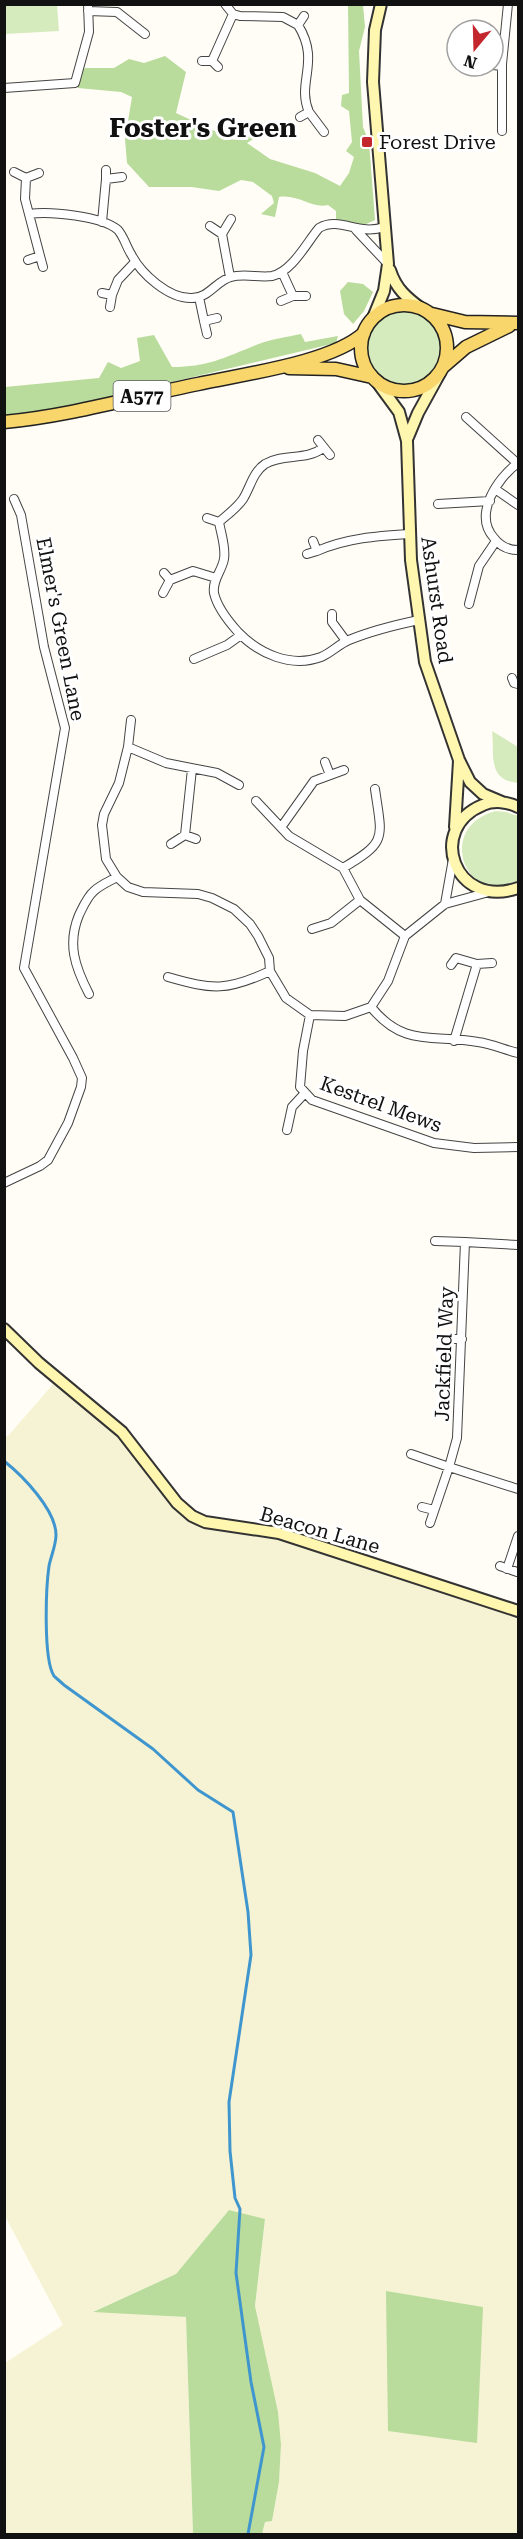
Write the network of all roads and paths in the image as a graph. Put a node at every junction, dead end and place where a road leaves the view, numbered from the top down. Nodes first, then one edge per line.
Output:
1 (225, 4) edge
2 (381, 4) edge
3 (508, 4) edge
4 (88, 8) edge
5 (233, 14) junction
6 (304, 16) dead end
7 (298, 25) junction
8 (145, 34) dead end
9 (505, 35) edge
10 (202, 61) dead end
11 (502, 78) edge
12 (4, 88) edge
13 (309, 112) junction
14 (300, 117) dead end
15 (502, 131) dead end
16 (324, 132) dead end
17 (106, 170) dead end
18 (14, 172) dead end
19 (39, 173) dead end
20 (122, 177) dead end
21 (26, 178) junction
22 (106, 179) junction
23 (29, 214) junction
24 (231, 219) dead end
25 (102, 222) junction
26 (210, 226) dead end
27 (384, 227) junction
28 (356, 230) junction
29 (222, 234) junction
30 (40, 256) junction
31 (28, 260) dead end
32 (135, 262) junction
33 (388, 264) junction
34 (43, 267) dead end
35 (282, 272) junction
36 (230, 277) junction
37 (102, 294) dead end
38 (112, 295) junction
39 (293, 296) junction
40 (306, 296) dead end
41 (199, 297) junction
42 (281, 301) dead end
43 (110, 307) dead end
44 (427, 312) junction
45 (217, 318) dead end
46 (373, 318) junction
47 (204, 321) junction
48 (516, 323) edge
49 (364, 333) junction
50 (207, 334) dead end
51 (279, 367) junction
52 (442, 370) junction
53 (374, 380) junction
54 (466, 417) dead end
55 (4, 422) edge
56 (318, 440) dead end
57 (407, 441) junction
58 (323, 448) junction
59 (330, 455) dead end
60 (518, 463) edge
61 (495, 489) junction
62 (14, 499) dead end
63 (490, 501) junction
64 (438, 504) dead end
65 (519, 505) edge
66 (207, 518) dead end
67 (219, 522) junction
68 (409, 534) junction
69 (313, 541) dead end
70 (496, 541) junction
71 (519, 550) edge
72 (317, 551) junction
73 (307, 554) dead end
74 (164, 573) dead end
75 (216, 579) junction
76 (170, 580) junction
77 (163, 592) dead end
78 (469, 604) dead end
79 (332, 614) dead end
80 (419, 620) junction
81 (241, 635) junction
82 (346, 641) junction
83 (194, 659) dead end
84 (131, 720) dead end
85 (128, 747) junction
86 (459, 760) junction
87 (325, 762) dead end
88 (192, 769) junction
89 (344, 770) dead end
90 (330, 775) junction
91 (239, 785) dead end
92 (375, 789) dead end
93 (256, 801) dead end
94 (502, 802) junction
95 (519, 807) edge
96 (282, 826) junction
97 (455, 830) junction
98 (185, 835) junction
99 (196, 839) dead end
100 (171, 844) dead end
101 (453, 857) junction
102 (343, 868) junction
103 (117, 876) junction
104 (519, 888) edge
105 (489, 892) junction
106 (513, 893) edge
107 (360, 900) junction
108 (444, 904) junction
109 (312, 929) dead end
110 (405, 936) junction
111 (492, 963) dead end
112 (477, 964) junction
113 (451, 965) dead end
114 (270, 971) junction
115 (168, 977) dead end
116 (89, 994) dead end
117 (372, 1007) junction
118 (310, 1015) junction
119 (454, 1041) junction
120 (519, 1053) edge
121 (305, 1093) junction
122 (287, 1130) dead end
123 (519, 1147) edge
124 (4, 1183) edge
125 (435, 1241) dead end
126 (465, 1242) junction
127 (519, 1245) edge
128 (4, 1329) edge
129 (447, 1339) dead end
130 (462, 1339) junction
131 (411, 1454) dead end
132 (449, 1467) junction
133 (519, 1489) edge
134 (422, 1507) dead end
135 (434, 1510) junction
136 (430, 1524) dead end
137 (519, 1536) edge
138 (517, 1572) dead end
139 (519, 1611) edge

1 - 5 street
2 - 27 street
3 - 9 street
4 - 8 street
4 - 12 street
5 - 7 street
5 - 10 street
6 - 7 street
7 - 13 street
11 - 15 street
13 - 14 street
13 - 16 street
17 - 22 street
18 - 21 street
19 - 21 street
20 - 22 street
21 - 23 street
22 - 25 street
23 - 25 street
23 - 30 street
24 - 29 street
25 - 32 street
26 - 29 street
27 - 28 street
27 - 33 street
28 - 33 street
28 - 35 street
29 - 36 street
30 - 31 street
30 - 34 street
32 - 38 street
32 - 41 street
33 - 44 street
33 - 46 street
35 - 36 street
35 - 39 street
36 - 41 street
37 - 38 street
38 - 43 street
39 - 40 street
39 - 42 street
41 - 47 street
44 - 46 main road, A577
44 - 48 main road, A577
44 - 52 main road
45 - 47 street
46 - 49 main road, A577
47 - 50 street
48 - 52 main road, A577
49 - 51 main road, A577
49 - 53 main road
51 - 53 main road, A577
51 - 55 main road, A577
52 - 53 main road, A577
52 - 57 street, Ashurst Road
53 - 57 street, Ashurst Road
54 - 60 street
56 - 58 street
57 - 68 street, Ashurst Road
58 - 59 street
58 - 67 street
60 - 61 street
61 - 63 street
61 - 65 street
62 - 124 street, Elmer's Green Lane
63 - 64 street
63 - 70 street
66 - 67 street
67 - 75 street
68 - 72 street
68 - 80 street, Ashurst Road
69 - 72 street
70 - 71 street
70 - 78 street
72 - 73 street
74 - 76 street
75 - 76 street
75 - 81 street
76 - 77 street
79 - 82 street
80 - 82 street
80 - 86 street, Ashurst Road
81 - 82 street
81 - 83 street
84 - 85 street
85 - 88 street
85 - 103 street
86 - 94 street, Ashurst Road
86 - 97 street, Ashurst Road
87 - 90 street
88 - 91 street
88 - 98 street
89 - 90 street
90 - 96 street
92 - 102 street
93 - 96 street
94 - 95 street, Ashurst Road
94 - 97 street
96 - 102 street
97 - 101 street, Ashurst Road
98 - 99 street
98 - 100 street
101 - 105 street
101 - 108 street
102 - 107 street
103 - 114 street
103 - 116 street
104 - 106 street
105 - 106 street
105 - 108 street
107 - 109 street
107 - 110 street
108 - 110 street
110 - 117 street
111 - 112 street
112 - 113 street
112 - 119 street
114 - 115 street
114 - 118 street
117 - 118 street
117 - 119 street
118 - 121 street, Kestrel Mews
119 - 120 street
121 - 122 street, Kestrel Mews
121 - 123 street, Kestrel Mews
125 - 126 street
126 - 127 street
126 - 130 street, Jackfield Way
128 - 139 street, Beacon Lane
129 - 130 street
130 - 132 street, Jackfield Way
131 - 132 street
132 - 133 street
132 - 135 street, Jackfield Way
134 - 135 street
135 - 136 street, Jackfield Way
137 - 138 street

